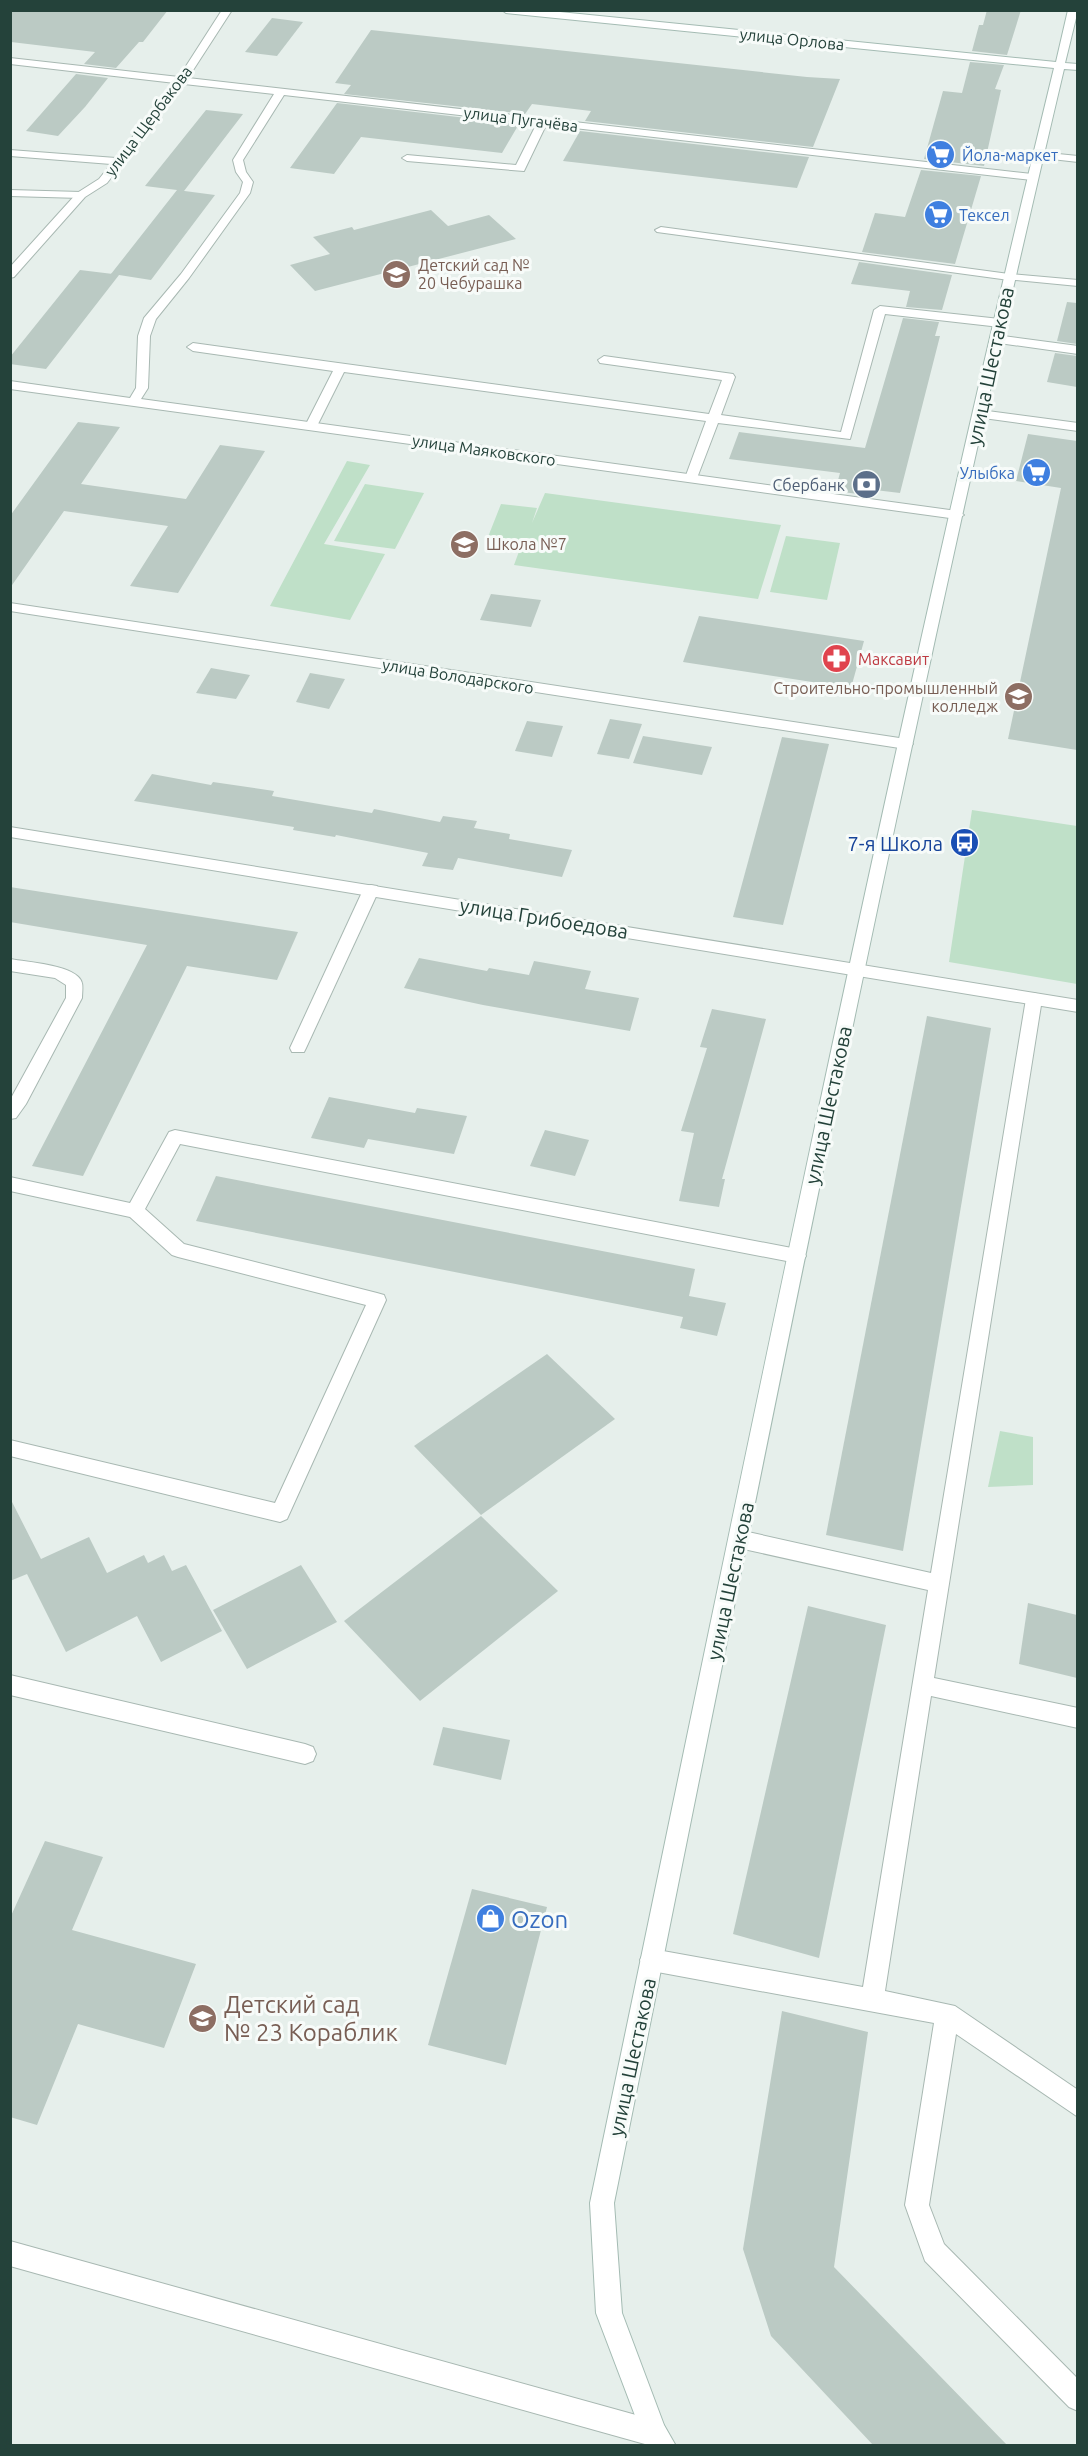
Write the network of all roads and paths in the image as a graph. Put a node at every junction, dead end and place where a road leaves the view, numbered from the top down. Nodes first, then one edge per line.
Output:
1 (227, 10) edge
2 (506, 10) edge
3 (1073, 10) edge
4 (10, 61) edge
5 (1069, 66) edge
6 (182, 80) junction
7 (281, 91) junction
8 (543, 121) junction
9 (10, 153) edge
10 (1038, 155) junction
11 (407, 158) dead end
12 (1077, 159) edge
13 (119, 161) junction
14 (1032, 177) junction
15 (10, 193) edge
16 (81, 195) junction
17 (661, 230) dead end
18 (10, 275) edge
19 (1009, 277) junction
20 (1077, 283) edge
21 (998, 331) junction
22 (192, 347) dead end
23 (1077, 350) edge
24 (604, 360) dead end
25 (340, 368) junction
26 (10, 385) edge
27 (133, 402) junction
28 (980, 414) junction
29 (713, 418) junction
30 (310, 426) junction
31 (1077, 427) edge
32 (691, 478) junction
33 (957, 515) junction
34 (10, 607) edge
35 (906, 744) junction
36 (10, 832) edge
37 (371, 890) junction
38 (10, 966) edge
39 (856, 968) junction
40 (1034, 999) junction
41 (1077, 1006) edge
42 (298, 1048) dead end
43 (14, 1103) edge
44 (10, 1184) edge
45 (135, 1211) junction
46 (797, 1256) junction
47 (10, 1448) edge
48 (739, 1539) junction
49 (939, 1584) junction
50 (10, 1685) edge
51 (923, 1685) junction
52 (1077, 1718) edge
53 (305, 1754) dead end
54 (652, 1960) junction
55 (872, 2000) junction
56 (947, 2014) junction
57 (1077, 2105) edge
58 (10, 2253) edge
59 (1077, 2398) edge
60 (658, 2439) edge

1 - 6 street, улица Щербакова
2 - 5 street, улица Орлова
3 - 5 street, улица Шестакова
4 - 6 street, улица Пугачёва
5 - 10 street, улица Шестакова
6 - 7 street, улица Пугачёва
6 - 13 street, улица Щербакова
7 - 8 street, улица Пугачёва
7 - 27 street
8 - 11 street
8 - 14 street, улица Пугачёва
9 - 13 street
10 - 12 street
10 - 14 street, улица Шестакова
13 - 16 street, улица Щербакова
14 - 19 street, улица Шестакова
15 - 16 street
16 - 18 street, улица Щербакова
17 - 19 street
19 - 20 street
19 - 21 street, улица Шестакова
21 - 23 street
21 - 28 street, улица Шестакова
21 - 29 street
22 - 25 street
24 - 29 street
25 - 29 street
25 - 30 street
26 - 27 street, улица Маяковского
27 - 30 street, улица Маяковского
28 - 31 street
28 - 33 street, улица Шестакова
29 - 32 street
30 - 32 street, улица Маяковского
32 - 33 street, улица Маяковского
33 - 35 street, улица Шестакова
34 - 35 street, улица Володарского
35 - 39 street, улица Шестакова
36 - 37 street, улица Грибоедова
37 - 39 street, улица Грибоедова
37 - 42 street
38 - 43 street
39 - 40 street, улица Грибоедова
39 - 46 street, улица Шестакова
40 - 41 street, улица Грибоедова
40 - 49 street
44 - 45 street
45 - 46 street
45 - 47 street
46 - 48 street, улица Шестакова
48 - 49 street
48 - 54 street, улица Шестакова
49 - 51 street
50 - 53 street
51 - 52 street
51 - 55 street
54 - 55 street
54 - 60 street, улица Шестакова
55 - 56 street
56 - 57 street
56 - 59 street
58 - 60 street

